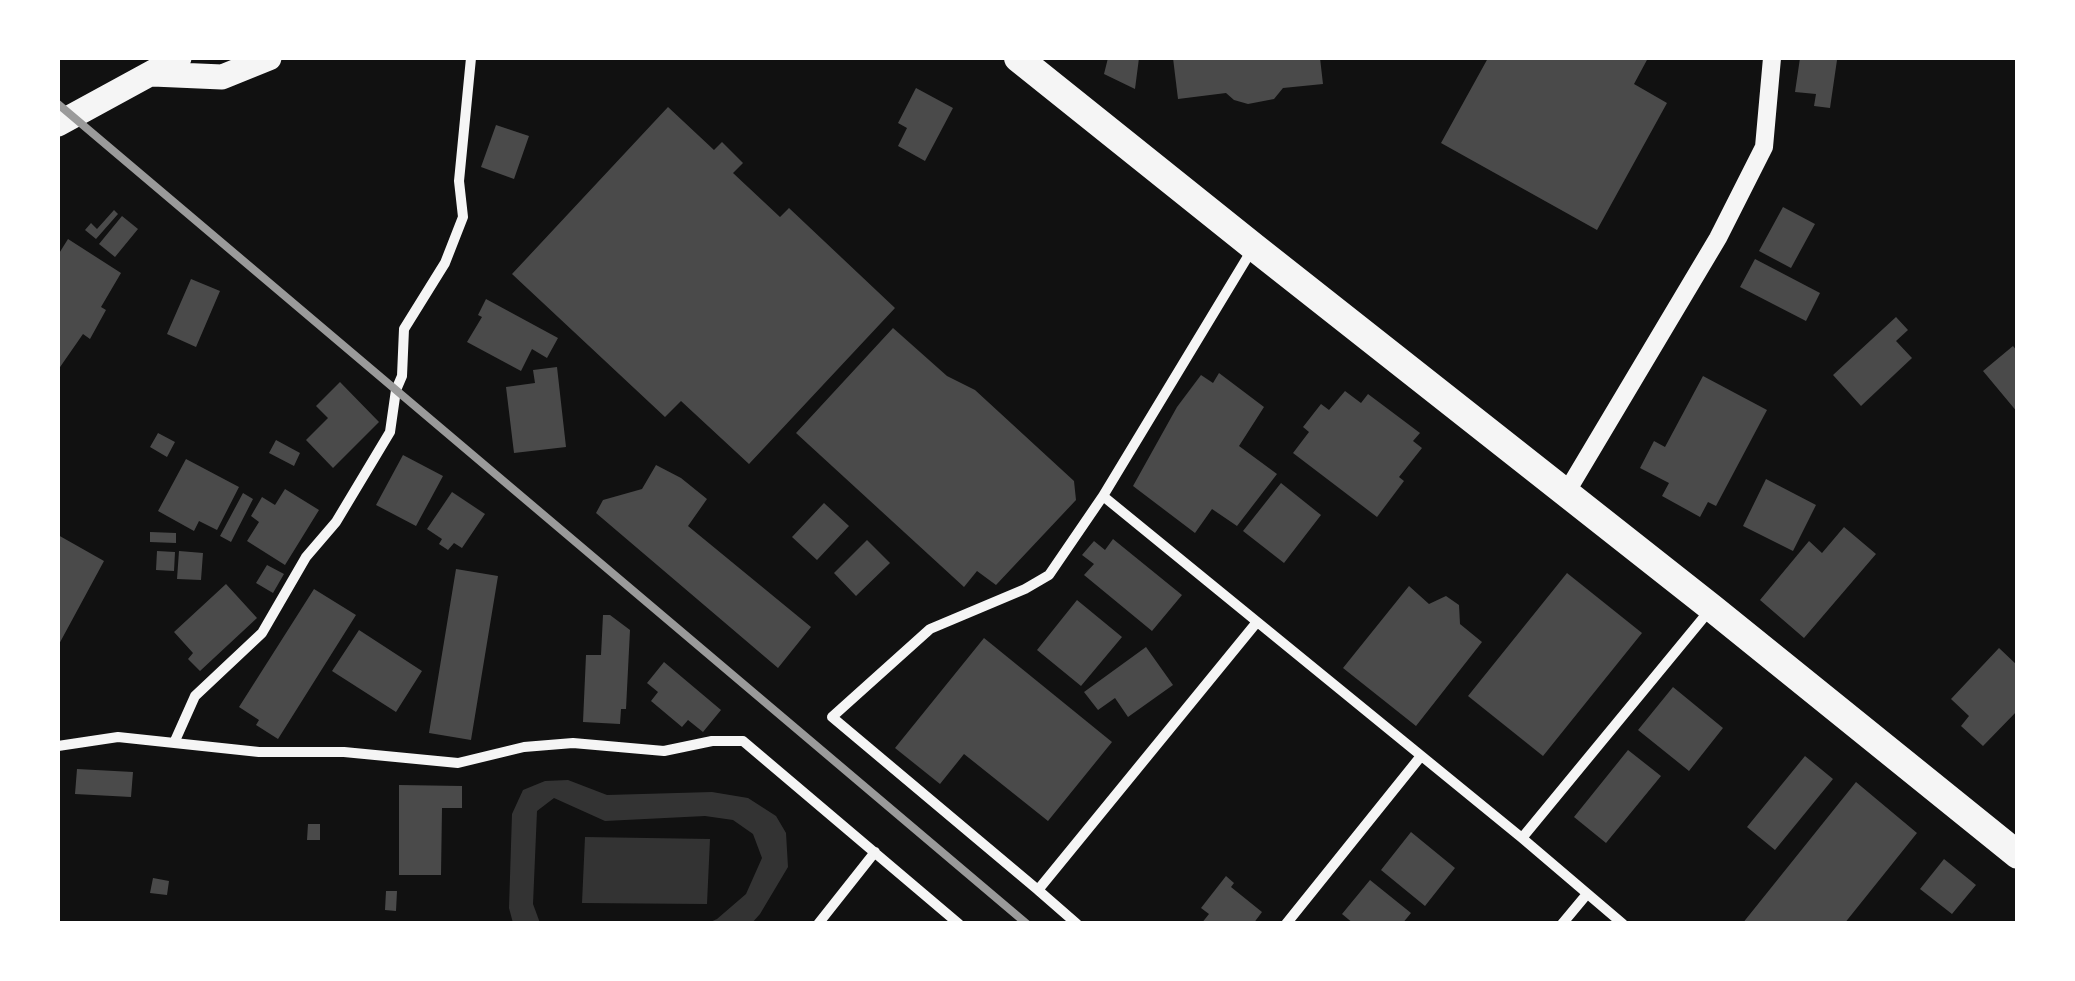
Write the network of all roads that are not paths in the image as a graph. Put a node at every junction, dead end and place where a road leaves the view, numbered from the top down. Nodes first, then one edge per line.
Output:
1 (179, 58) edge
2 (269, 58) edge
3 (470, 58) edge
4 (1018, 58) edge
5 (1772, 58) edge
6 (152, 65) edge
7 (58, 124) edge
8 (1254, 247) junction
9 (1566, 493) junction
10 (1102, 496) junction
11 (1712, 608) junction
12 (1256, 622) junction
13 (174, 743) junction
14 (58, 746) edge
15 (1421, 756) junction
16 (1522, 838) junction
17 (875, 852) junction
18 (2018, 855) edge
19 (1038, 890) junction
20 (1586, 894) junction
21 (818, 924) edge
22 (959, 924) edge
23 (1077, 924) edge
24 (1286, 924) edge
25 (1562, 924) edge
26 (1623, 924) edge

1 - 6 main road
2 - 6 main road
3 - 13 street
4 - 8 highway
5 - 9 street
6 - 7 main road
8 - 9 highway
8 - 10 street
9 - 11 highway
10 - 12 street
10 - 19 street
11 - 16 street
11 - 18 highway
12 - 15 street
12 - 19 street
13 - 14 street
13 - 17 street
15 - 16 street
15 - 24 street
16 - 20 street
17 - 21 street
17 - 22 street
19 - 23 street
20 - 25 street
20 - 26 street

